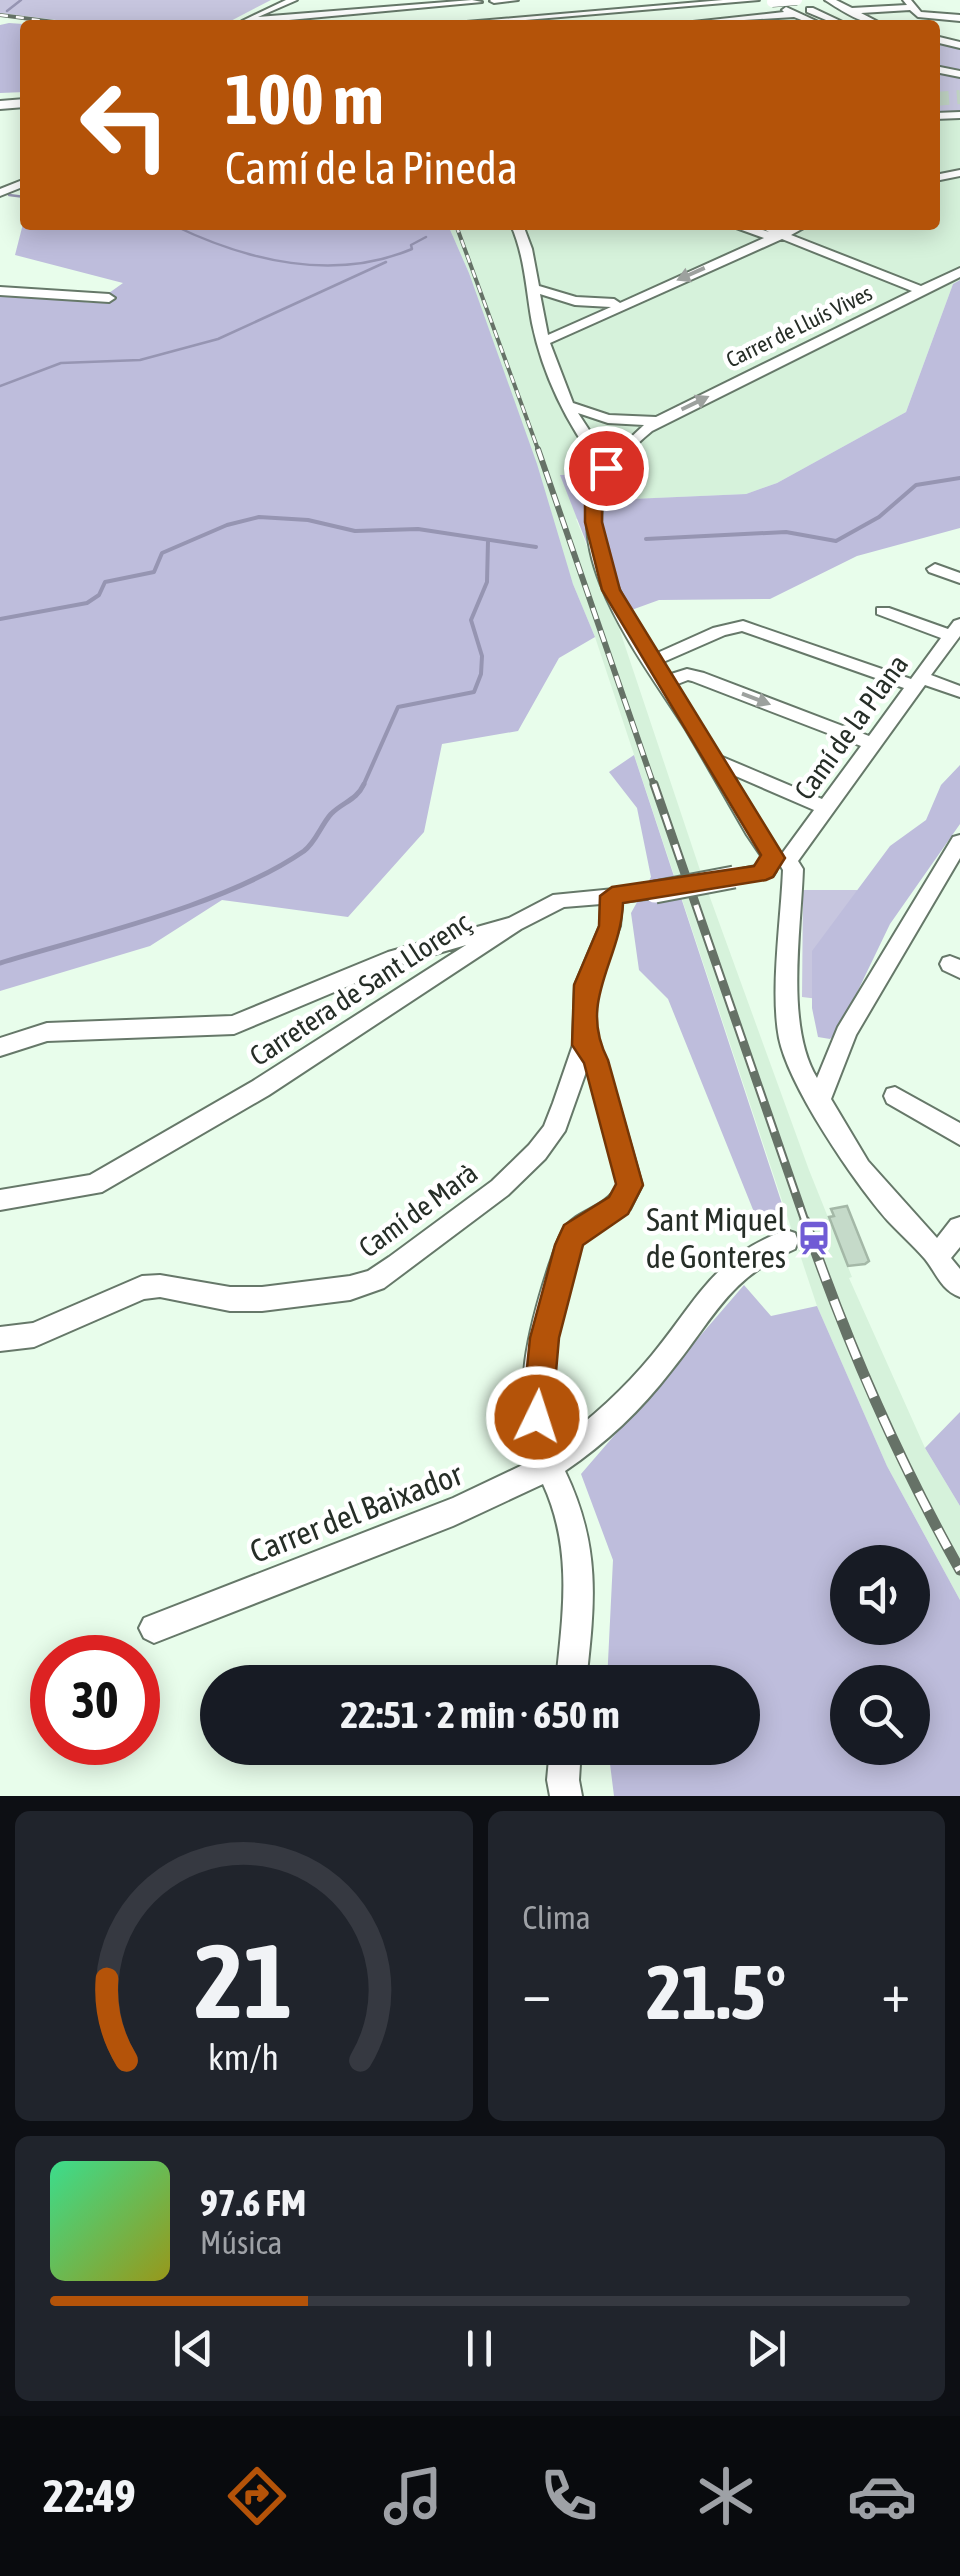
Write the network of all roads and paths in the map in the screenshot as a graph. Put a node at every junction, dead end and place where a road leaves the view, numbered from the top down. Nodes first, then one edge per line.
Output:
1 (293, 0) edge
2 (495, 0) edge
3 (514, 0) edge
4 (544, 0) edge
5 (554, 0) edge
6 (787, 0) edge
7 (797, 0) edge
8 (828, 0) edge
9 (481, 1) edge
10 (764, 1) edge
11 (715, 6) junction
12 (913, 7) edge
13 (847, 10) junction
14 (461, 17) junction
15 (794, 18) edge
16 (249, 20) edge
17 (275, 20) edge
18 (440, 20) edge
19 (448, 20) edge
20 (455, 20) edge
21 (569, 20) edge
22 (732, 20) edge
23 (764, 20) edge
24 (833, 20) edge
25 (869, 20) edge
26 (519, 230) edge
27 (754, 230) edge
28 (769, 230) edge
29 (791, 230) edge
30 (777, 236) junction
31 (960, 272) edge
32 (533, 288) junction
33 (922, 291) junction
34 (0, 292) edge
35 (109, 298) dead end
36 (626, 302) junction
37 (541, 335) junction
38 (570, 406) junction
39 (658, 421) junction
40 (606, 468) junction
41 (935, 569) dead end
42 (960, 578) edge
43 (884, 610) dead end
44 (956, 630) edge
45 (670, 658) junction
46 (651, 660) junction
47 (687, 674) junction
48 (665, 682) junction
49 (917, 682) junction
50 (960, 692) edge
51 (872, 744) junction
52 (714, 760) junction
53 (761, 781) junction
54 (736, 797) junction
55 (826, 808) junction
56 (960, 842) edge
57 (778, 869) junction
58 (612, 896) junction
59 (514, 924) junction
60 (584, 1045) junction
61 (0, 1048) edge
62 (817, 1096) junction
63 (895, 1096) dead end
64 (960, 1135) edge
65 (0, 1200) edge
66 (960, 1228) edge
67 (786, 1241) dead end
68 (949, 1262) edge
69 (960, 1286) edge
70 (0, 1339) edge
71 (548, 1466) junction
72 (154, 1628) dead end
73 (573, 1665) edge
74 (564, 1765) edge
75 (566, 1796) edge

1 - 16 street
2 - 3 street
2 - 14 street
4 - 21 street
5 - 21 street
6 - 24 street
7 - 10 street, bridge
8 - 13 street
9 - 17 street
9 - 18 street
10 - 11 street
10 - 15 street
10 - 21 street
11 - 21 street
11 - 22 street
12 - 13 street
13 - 25 street
14 - 19 street
14 - 20 street
15 - 23 street
26 - 32 street
27 - 30 street
28 - 30 street
29 - 30 street
30 - 33 street
30 -> 36 street
31 - 33 street, Carrer de Lluís Vives
32 - 36 street
32 - 37 street
39 -> 33 street, Carrer de Lluís Vives
34 - 35 street
36 - 37 street
37 - 38 street
38 - 39 street, Carrer de Lluís Vives
38 - 40 street
39 - 40 street, Carrer de Lluís Vives
40 - 46 street
41 - 42 street
43 - 44 street
44 - 49 street, Camí de la Plana
45 - 46 street
45 - 47 street
45 - 49 street
46 - 48 street
47 - 48 street
47 -> 51 street
48 - 52 street
49 - 50 street
49 - 51 street, Camí de la Plana
51 - 55 street, Camí de la Plana
52 - 53 street
52 - 54 street
53 - 54 street
53 - 55 street
54 - 57 street
55 - 57 street, Camí de la Plana
56 - 62 street
57 - 58 street, Carretera de Sant Llorenç, bridge
57 - 62 street
58 - 59 street, Carretera de Sant Llorenç
58 - 60 street, Camí de Marà
59 - 61 street
59 - 65 street, Carretera de Sant Llorenç
60 - 70 street, Camí de Marà
60 - 71 street
62 - 68 street
63 - 64 street
66 - 68 street
67 - 71 street, Carrer del Baixador
68 - 69 street
71 - 72 street, Carrer del Baixador
71 - 73 street
74 - 75 street

